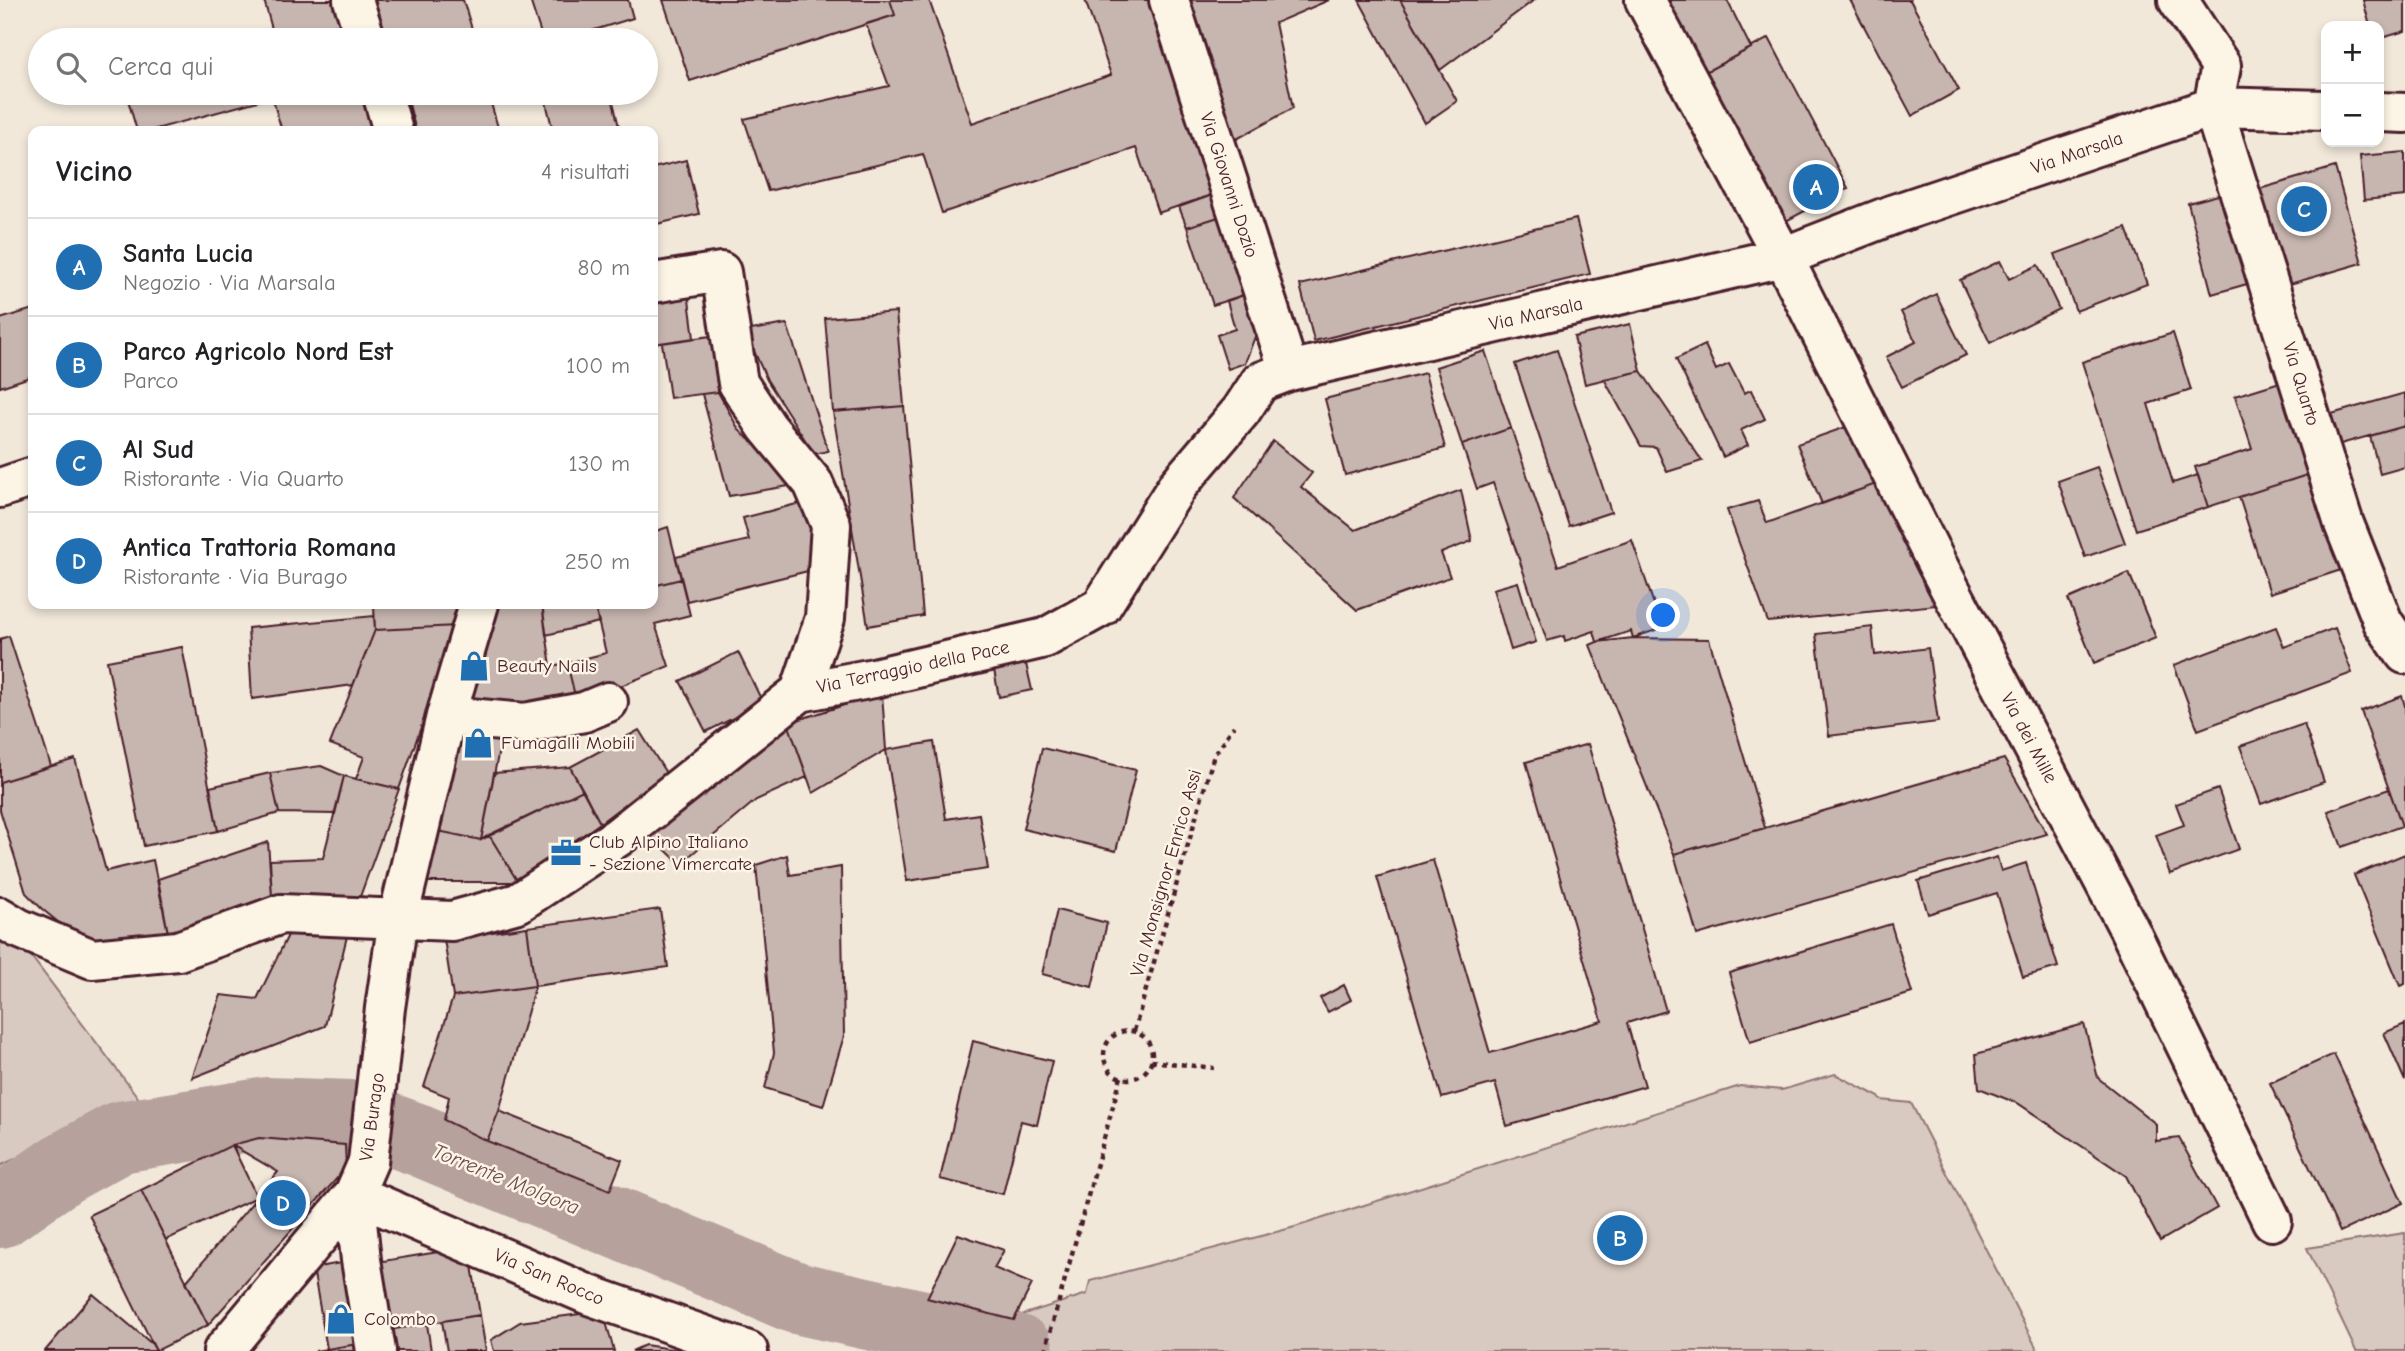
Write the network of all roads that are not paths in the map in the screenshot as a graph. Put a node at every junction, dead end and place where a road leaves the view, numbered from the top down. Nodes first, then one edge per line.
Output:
1 (353, 0) edge
2 (1169, 0) edge
3 (1645, 0) edge
4 (2178, 0) edge
5 (362, 28) edge
6 (385, 105) edge
7 (2213, 107) junction
8 (2321, 110) edge
9 (2384, 112) edge
10 (2405, 113) edge
11 (392, 126) edge
12 (1783, 257) junction
13 (658, 282) edge
14 (1289, 371) junction
15 (28, 479) edge
16 (0, 488) edge
17 (478, 609) edge
18 (2405, 654) edge
19 (800, 692) junction
20 (608, 702) dead end
21 (446, 716) junction
22 (0, 916) edge
23 (398, 919) junction
24 (361, 1178) junction
25 (2272, 1220) dead end
26 (223, 1351) edge
27 (376, 1351) edge
28 (748, 1351) edge

1 - 5 street
2 - 14 street, Via Giovanni Dozio
3 - 12 street
4 - 7 street
6 - 11 street
7 - 8 street
7 - 12 street, Via Marsala
7 - 18 street, Via Quarto
9 - 10 street
12 - 14 street, Via Marsala
12 - 25 street, Via dei Mille
13 - 19 street
14 - 19 street, Via Terraggio della Pace
15 - 16 street
17 - 21 street, Via Burago
19 - 23 street, Via Terraggio della Pace
20 - 21 street
21 - 23 street, Via Burago
22 - 23 street, Via Terraggio della Pace
23 - 24 street, Via Burago
24 - 26 street
24 - 27 street, Via Burago
24 - 28 street, Via San Rocco

